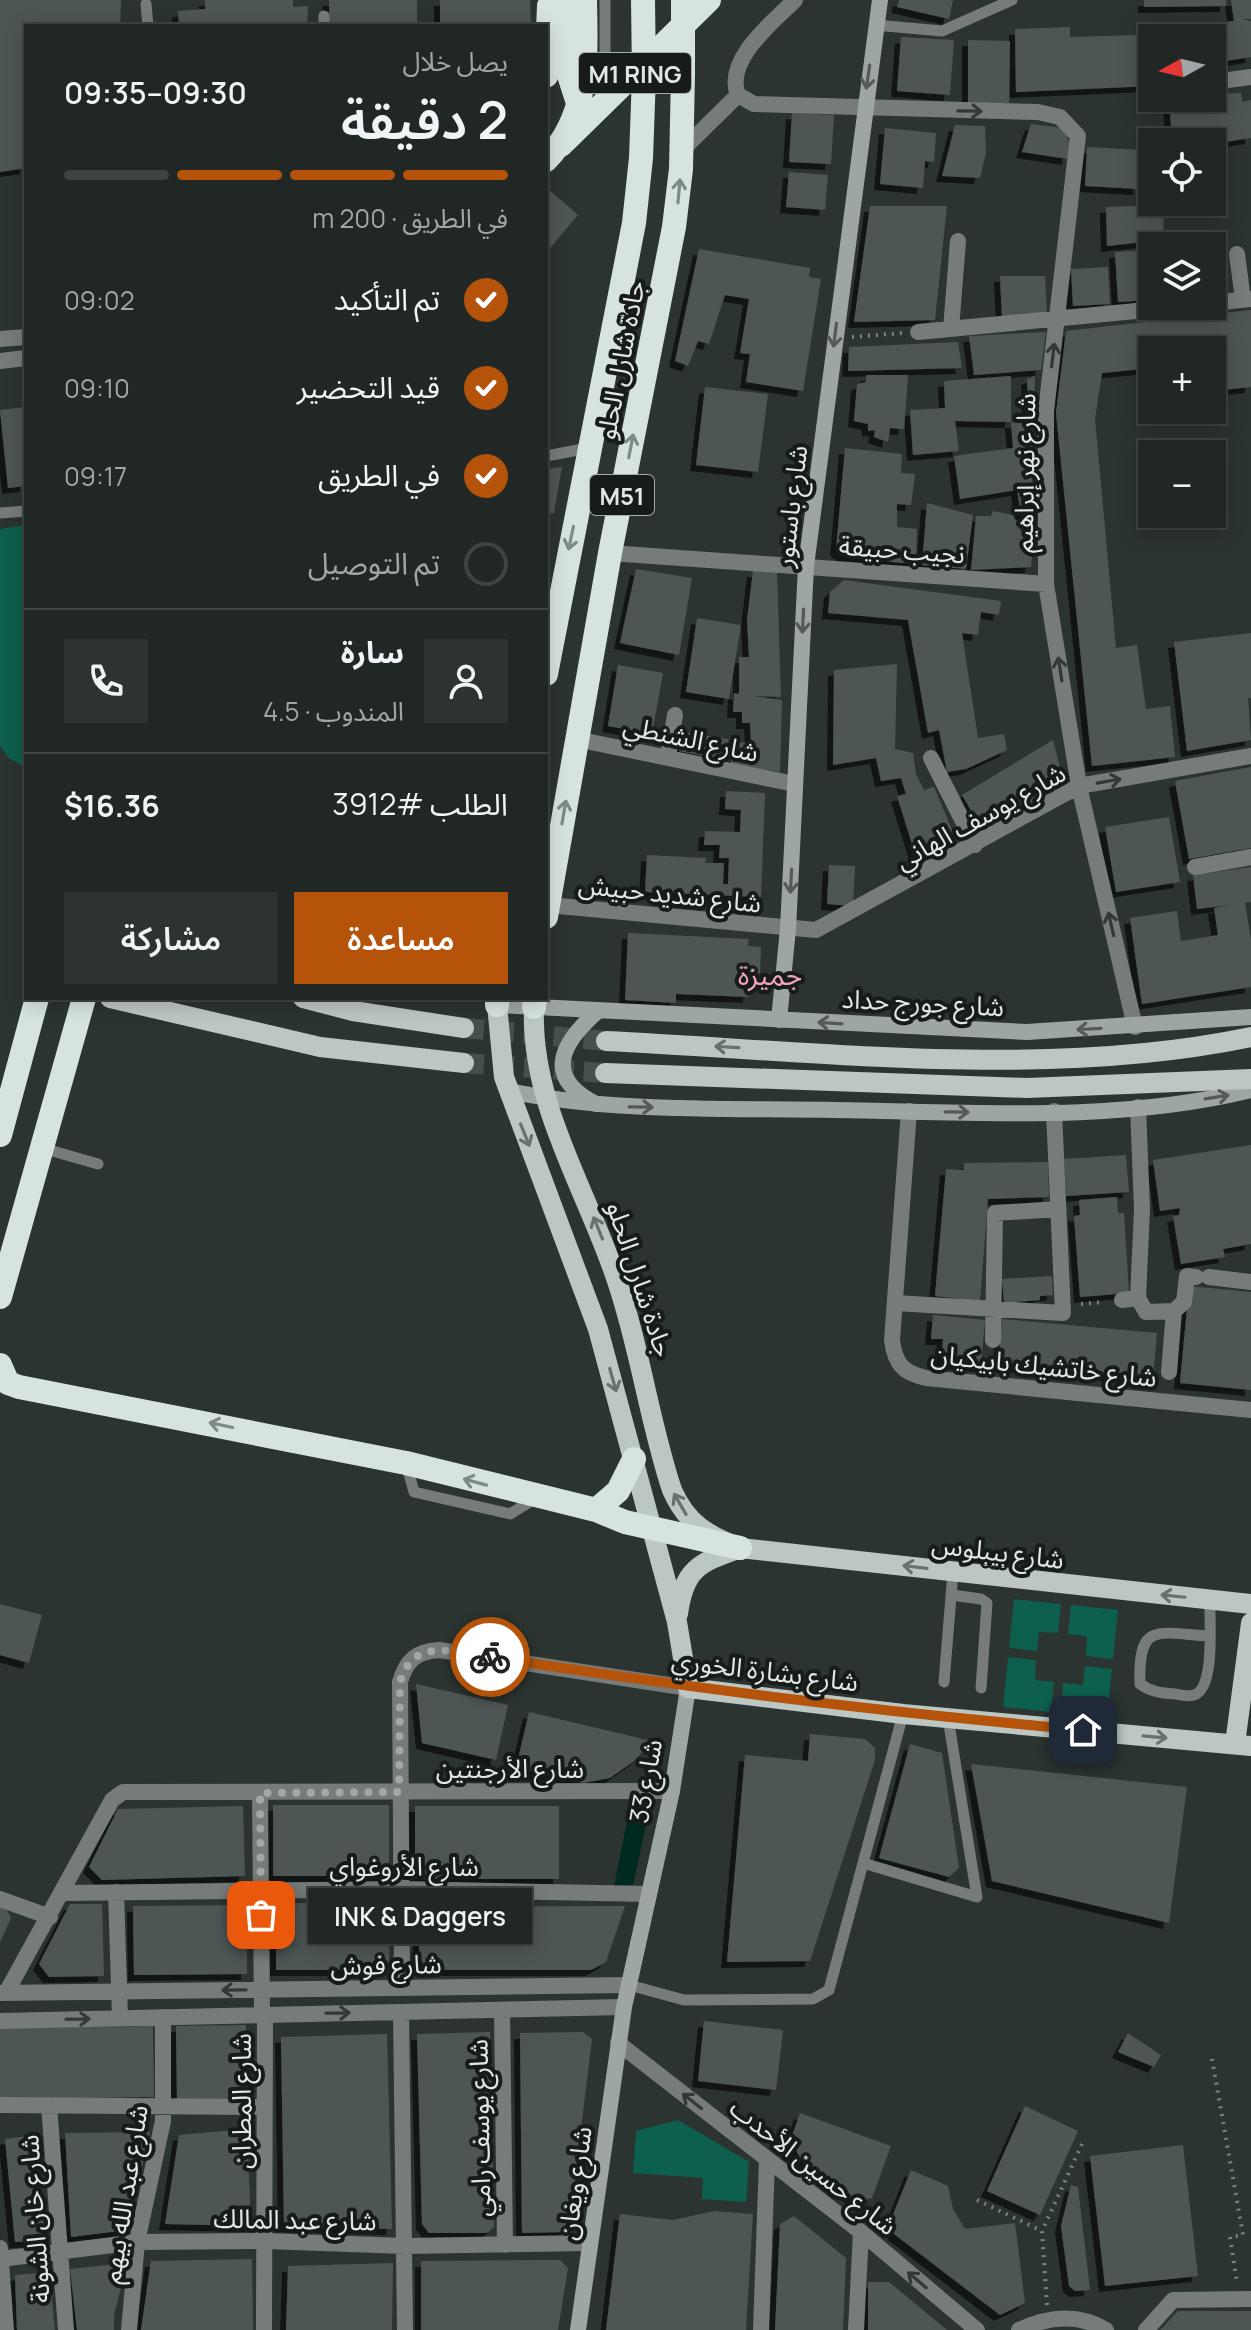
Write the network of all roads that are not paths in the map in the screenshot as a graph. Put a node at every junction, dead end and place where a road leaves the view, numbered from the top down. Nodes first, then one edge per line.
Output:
1 (549, 0) edge
2 (563, 0) edge
3 (585, 0) edge
4 (605, 0) edge
5 (643, 0) edge
6 (683, 0) edge
7 (709, 0) edge
8 (795, 0) edge
9 (880, 0) edge
10 (1012, 0) edge
11 (146, 4) dead end
12 (148, 24) edge
13 (548, 24) edge
14 (875, 25) junction
15 (1251, 77) edge
16 (1226, 80) edge
17 (738, 95) junction
18 (585, 104) junction
19 (864, 108) junction
20 (681, 151) junction
21 (553, 152) edge
22 (958, 241) dead end
23 (1237, 254) dead end
24 (1247, 299) edge
25 (1226, 301) edge
26 (1138, 312) edge
27 (1057, 321) junction
28 (951, 329) junction
29 (918, 332) road end
30 (24, 337) edge
31 (0, 339) edge
32 (24, 358) edge
33 (0, 361) edge
34 (589, 448) junction
35 (548, 456) edge
36 (24, 511) edge
37 (0, 513) edge
38 (610, 553) junction
39 (806, 566) junction
40 (1046, 584) junction
41 (552, 597) edge
42 (548, 648) edge
43 (675, 715) dead end
44 (576, 739) junction
45 (1251, 756) edge
46 (668, 757) junction
47 (931, 758) dead end
48 (795, 784) junction
49 (1079, 786) junction
50 (975, 845) junction
51 (1251, 857) edge
52 (1195, 867) dead end
53 (548, 905) edge
54 (548, 911) edge
55 (788, 929) junction
56 (36, 1000) edge
57 (83, 1000) edge
58 (119, 1000) edge
59 (311, 1000) edge
60 (497, 1002) edge
61 (535, 1002) edge
62 (599, 1010) junction
63 (1251, 1017) edge
64 (779, 1020) junction
65 (1135, 1027) junction
66 (464, 1028) tunnel mouth
67 (1251, 1037) edge
68 (606, 1041) tunnel mouth
69 (464, 1063) tunnel mouth
70 (605, 1073) tunnel mouth
71 (1251, 1079) edge
72 (1251, 1090) edge
73 (509, 1091) junction
74 (544, 1098) junction
75 (601, 1106) junction
76 (1138, 1107) junction
77 (909, 1111) junction
78 (1054, 1111) junction
79 (0, 1135) edge
80 (42, 1148) junction
81 (98, 1164) dead end
82 (1058, 1209) junction
83 (1251, 1282) edge
84 (0, 1297) edge
85 (895, 1303) junction
86 (993, 1311) junction
87 (1174, 1311) junction
88 (993, 1340) dead end
89 (0, 1365) edge
90 (1169, 1372) dead end
91 (1251, 1410) edge
92 (634, 1459) junction
93 (596, 1510) junction
94 (652, 1529) junction
95 (740, 1548) junction
96 (953, 1572) junction
97 (952, 1595) junction
98 (1210, 1600) junction
99 (1251, 1604) edge
100 (677, 1622) junction
101 (1251, 1623) edge
102 (1209, 1636) junction
103 (944, 1682) dead end
104 (688, 1688) junction
105 (981, 1688) dead end
106 (903, 1714) junction
107 (948, 1718) junction
108 (1243, 1745) edge
109 (672, 1791) junction
110 (399, 1792) junction
111 (260, 1793) junction
112 (863, 1863) junction
113 (401, 1889) junction
114 (261, 1891) junction
115 (116, 1892) junction
116 (64, 1893) junction
117 (649, 1894) junction
118 (0, 1899) edge
119 (50, 1917) junction
120 (629, 1985) junction
121 (402, 1988) junction
122 (262, 1989) junction
123 (119, 1992) junction
124 (3, 1993) edge
125 (624, 2007) junction
126 (502, 2010) junction
127 (401, 2012) junction
128 (264, 2015) junction
129 (163, 2017) junction
130 (120, 2018) junction
131 (0, 2021) edge
132 (618, 2043) junction
133 (0, 2105) edge
134 (49, 2105) junction
135 (163, 2106) junction
136 (265, 2107) junction
137 (767, 2159) junction
138 (861, 2232) junction
139 (266, 2241) junction
140 (137, 2242) junction
141 (590, 2243) junction
142 (505, 2245) junction
143 (405, 2246) junction
144 (0, 2248) edge
145 (61, 2252) junction
146 (0, 2258) edge
147 (1251, 2299) edge
148 (6, 2330) edge
149 (66, 2330) edge
150 (129, 2330) edge
151 (264, 2330) edge
152 (405, 2330) edge
153 (578, 2330) edge
154 (761, 2330) edge
155 (856, 2330) edge
156 (977, 2330) edge
157 (1019, 2330) edge
158 (1106, 2330) edge
159 (1146, 2330) edge

1 - 13 highway
2 - 18 highway
3 - 18 highway
4 - 18 lane
5 - 34 highway, جادة شارل الحلو / M51, bridge
6 - 20 highway, جادة شارل الحلو / M51, bridge
7 - 18 highway, M1 RING
8 - 17 street
9 - 14 street, شارع باستور
10 - 14 lane
11 - 12 lane
14 -> 19 street, شارع باستور
15 - 16 street
17 - 19 street, شارع نهر إبراهيم
17 - 20 street
18 - 21 highway
19 -> 27 street, شارع نهر إبراهيم
19 -> 39 street, شارع باستور
38 -> 20 highway, جادة شارل الحلو / M51
22 - 28 street
23 - 24 street
24 - 25 street
26 - 27 street
27 - 28 street
40 -> 27 street, شارع نهر إبراهيم
28 - 29 street
30 - 31 street
32 - 33 street
34 - 35 lane
34 -> 41 highway, جادة شارل الحلو / M51
36 - 37 lane
38 - 39 street, نجيب حبيقة
38 - 44 highway, جادة شارل الحلو / M51
39 - 40 street, نجيب حبيقة
39 -> 48 street, شارع باستور
49 -> 40 street, شارع نهر إبراهيم
41 - 42 highway, جادة شارل الحلو / M51
43 - 46 street
44 - 46 street, شارع الشنطي
53 -> 44 highway, جادة شارل الحلو / M51
49 -> 45 street, شارع يوسف الهاني
46 - 48 street, شارع الشنطي
47 - 50 street
48 -> 55 street, شارع باستور
49 - 50 street, شارع يوسف الهاني
65 -> 49 street, شارع نهر إبراهيم
50 - 55 street, شارع يوسف الهاني
51 - 52 street
54 - 55 street, شارع شديد حبيش
55 - 64 street, شارع باستور
56 - 79 highway
57 - 80 highway
58 - 69 main road
59 - 66 main road
60 - 61 street, شارع جورج حداد
60 - 73 main road
61 - 62 street, شارع جورج حداد
61 - 74 main road, جادة شارل الحلو
62 - 64 street, شارع جورج حداد
62 - 75 street
63 - 65 street, شارع جورج حداد
65 -> 64 street, شارع جورج حداد
67 -> 68 main road, شارع جورج حداد
70 - 71 main road
76 -> 72 street
73 - 74 street
73 -> 92 main road
74 - 75 street
95 -> 74 main road, جادة شارل الحلو
75 -> 77 street
76 - 78 street
76 - 87 street
77 -> 78 street
77 - 85 street, شارع خاتشيك بابيكيان
78 - 82 street
80 - 81 lane
80 - 84 highway
82 - 86 street
82 - 86 street
83 - 87 street
85 - 86 street
85 - 91 street, شارع خاتشيك بابيكيان
86 - 88 street
87 - 90 street
93 -> 89 highway
92 - 93 highway
92 - 94 main road
93 - 94 highway
94 - 95 highway
94 - 100 main road, شارع 33
96 -> 95 main road, شارع بيبلوس
95 - 100 main road
96 - 97 lane
98 -> 96 main road, شارع بيبلوس
97 - 103 lane
97 - 105 lane
98 - 99 main road, شارع بيبلوس
98 - 102 lane
100 - 104 main road, شارع 33
101 - 108 main road
102 - 102 lane
104 - 106 main road, شارع بشارة الخوري
104 - 109 street, شارع 33
104 - 110 street, شارع بشارة الخوري
106 - 107 main road, شارع بشارة الخوري
106 - 112 lane
107 -> 108 main road, شارع بشارة الخوري
107 - 112 lane
109 - 110 street, شارع الأرجنتين
109 - 117 street, شارع 33
110 - 111 street, شارع الأرجنتين
110 - 113 street
111 - 114 street, شارع المطران
111 - 116 street, شارع الأرجنتين
112 - 120 lane
113 - 114 street, شارع الأروغواي
113 - 117 street, شارع الأروغواي
113 - 121 street
114 - 115 street, شارع الأروغواي
114 - 122 street, شارع المطران
115 - 116 street, شارع الأروغواي
115 - 123 street
116 - 119 street
117 - 120 street, شارع 33
118 - 119 street
119 - 124 street
120 - 121 street, شارع فوش
120 - 125 street, شارع 33
121 - 122 street, شارع فوش
122 -> 123 street, شارع فوش
122 - 128 street, شارع المطران
123 - 124 street, شارع فوش
123 - 130 street
125 - 126 street, شارع فوش
125 - 132 street, شارع 33
126 - 127 street, شارع فوش
126 - 142 street, شارع يوسف رامي
128 -> 127 street, شارع فوش
127 - 143 street
128 - 129 street, شارع فوش
128 - 136 street, شارع المطران
129 - 130 street, شارع فوش
129 - 135 street, شارع عبد الله بيهم
131 -> 130 street, شارع فوش
137 -> 132 street, شارع حسين الأحدب
132 - 141 street, شارع ويغان
133 - 134 street
134 - 135 street
134 - 145 street, شارع خان الشونة
135 - 136 street
135 - 140 street, شارع عبد الله بيهم
136 - 139 street, شارع المطران
137 - 138 street, شارع حسين الأحدب
137 - 154 street
138 - 155 street
156 -> 138 street, شارع حسين الأحدب
139 - 140 street, شارع عبد المالك
139 - 143 street, شارع عبد المالك
139 - 151 street, شارع المطران
140 - 145 street, شارع عبد المالك
140 - 150 street, شارع عبد الله بيهم
141 - 142 street, شارع عبد المالك
141 - 153 street, شارع ويغان
142 - 143 street, شارع عبد المالك
143 - 152 street
144 - 146 street
145 - 146 street, شارع عبد المالك
145 - 149 street, شارع خان الشونة
146 - 148 street
147 - 159 street
157 - 158 street

